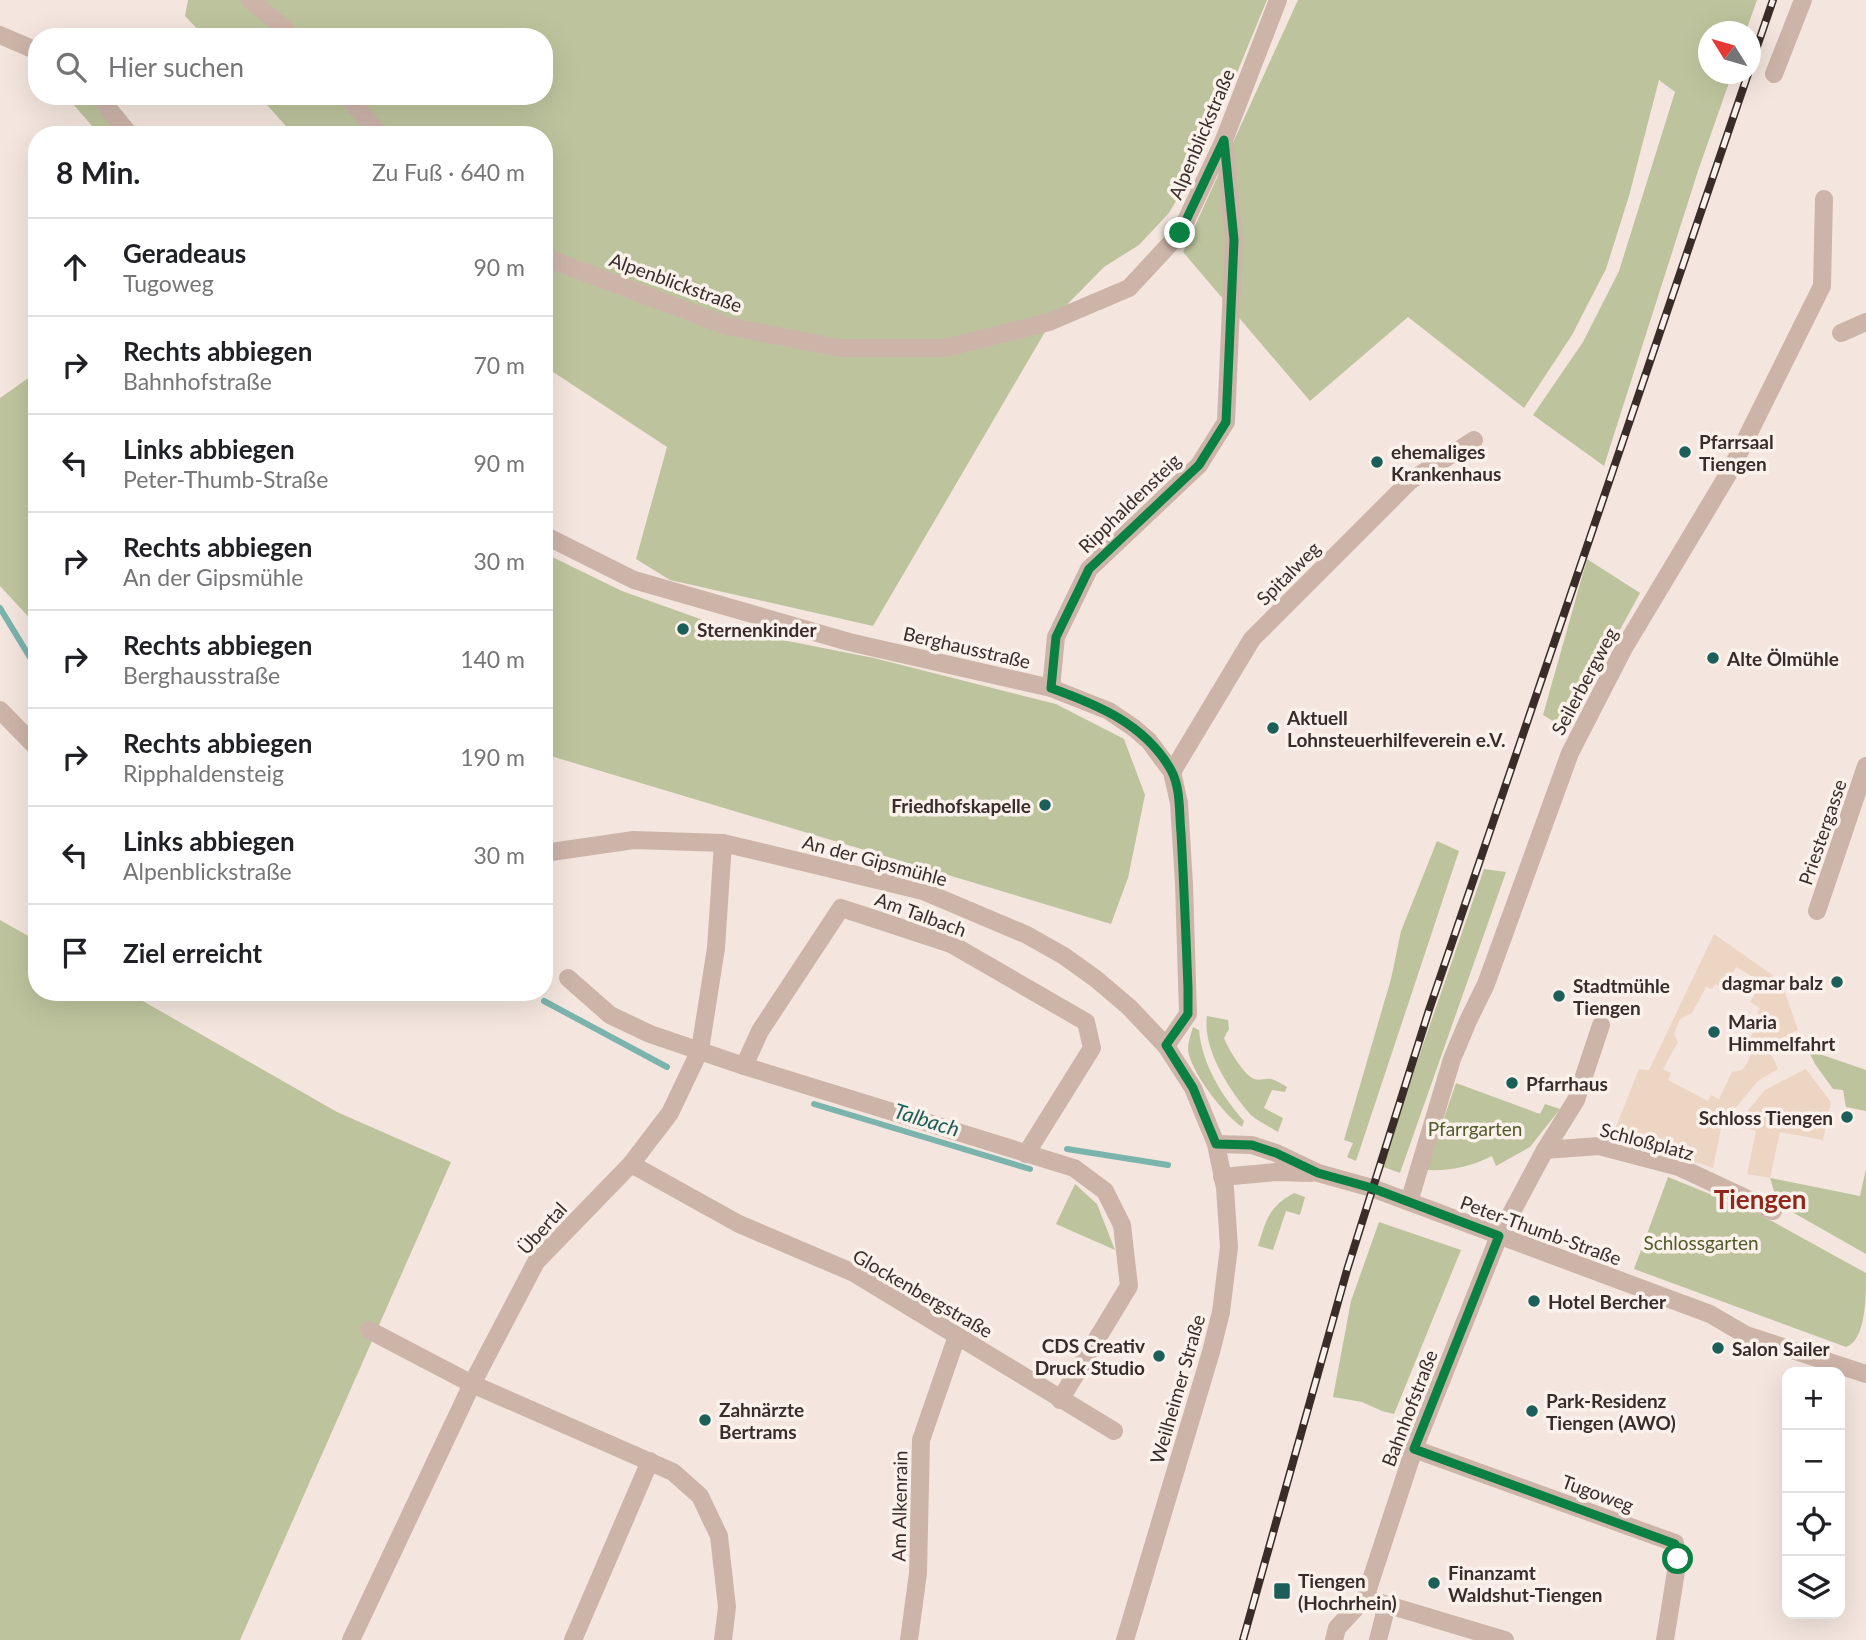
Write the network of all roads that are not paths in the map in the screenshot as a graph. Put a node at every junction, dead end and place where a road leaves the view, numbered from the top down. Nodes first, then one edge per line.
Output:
1 (250, 0) edge
2 (1278, 0) edge
3 (1803, 0) edge
4 (284, 28) edge
5 (0, 35) edge
6 (28, 47) edge
7 (1774, 75) dead end
8 (105, 105) edge
9 (354, 105) edge
10 (123, 126) edge
11 (373, 126) edge
12 (1224, 140) junction
13 (1824, 199) dead end
14 (553, 260) edge
15 (1866, 322) edge
16 (1841, 333) dead end
17 (1474, 440) dead end
18 (553, 540) edge
19 (1051, 688) junction
20 (0, 710) edge
21 (28, 739) edge
22 (1866, 766) edge
23 (1172, 772) junction
24 (723, 843) junction
25 (553, 852) edge
26 (1817, 911) dead end
27 (568, 978) dead end
28 (1601, 1025) dead end
29 (1166, 1045) junction
30 (700, 1050) junction
31 (744, 1066) junction
32 (1216, 1144) junction
33 (1545, 1150) junction
34 (1026, 1154) junction
35 (631, 1164) junction
36 (1318, 1173) junction
37 (1222, 1177) junction
38 (1409, 1202) junction
39 (1773, 1211) dead end
40 (1499, 1236) junction
41 (369, 1330) dead end
42 (957, 1336) junction
43 (1866, 1374) edge
44 (472, 1384) junction
45 (1060, 1400) junction
46 (1114, 1430) dead end
47 (1414, 1449) junction
48 (650, 1461) junction
49 (1365, 1598) junction
50 (1387, 1605) junction
51 (351, 1640) edge
52 (573, 1640) edge
53 (723, 1640) edge
54 (909, 1640) edge
55 (1125, 1640) edge
56 (1334, 1640) edge
57 (1378, 1640) edge
58 (1505, 1640) edge
59 (1665, 1640) edge

1 - 4 street
2 - 12 street, Alpenblickstraße
3 - 7 street
5 - 6 street
8 - 10 street
9 - 11 street
12 - 14 street, Alpenblickstraße
12 - 19 street, Ripphaldensteig
13 - 38 street, Seilerbergweg
15 - 16 street
17 - 23 street, Spitalweg
18 - 19 street, Berghausstraße
19 - 23 street, Berghausstraße
20 - 21 street
22 - 26 street, Priestergasse
23 - 29 street, Berghausstraße
24 - 25 street, An der Gipsmühle
24 - 29 street, An der Gipsmühle
24 - 30 street, Übertal
27 - 30 street
28 - 33 street, Bahnhofstraße
29 - 32 street, An der Gipsmühle
30 - 31 street
30 - 35 street, Übertal
31 - 34 street
31 - 34 street, Am Talbach
32 - 36 street, Peter-Thumb-Straße
32 - 37 street, Weilheimer Straße
33 - 39 street, Schloßplatz
33 - 40 street, Bahnhofstraße
34 - 45 street
35 - 42 street, Glockenbergstraße
35 - 44 street, Übertal
36 - 37 street, Peter-Thumb-Straße
36 - 38 street, Peter-Thumb-Straße
37 - 55 street, Weilheimer Straße
38 - 40 street, Peter-Thumb-Straße
40 - 43 street, Peter-Thumb-Straße
40 - 47 street, Bahnhofstraße
41 - 44 street
42 - 45 street, Glockenbergstraße
42 - 54 street, Am Alkenrain
44 - 48 street
44 - 51 street, Übertal
45 - 46 street, Glockenbergstraße
47 - 49 street, Bahnhofstraße
47 - 59 street, Tugoweg
48 - 52 street
48 - 53 street
49 - 50 street
49 - 56 street, Bahnhofstraße
50 - 57 street
50 - 58 street

